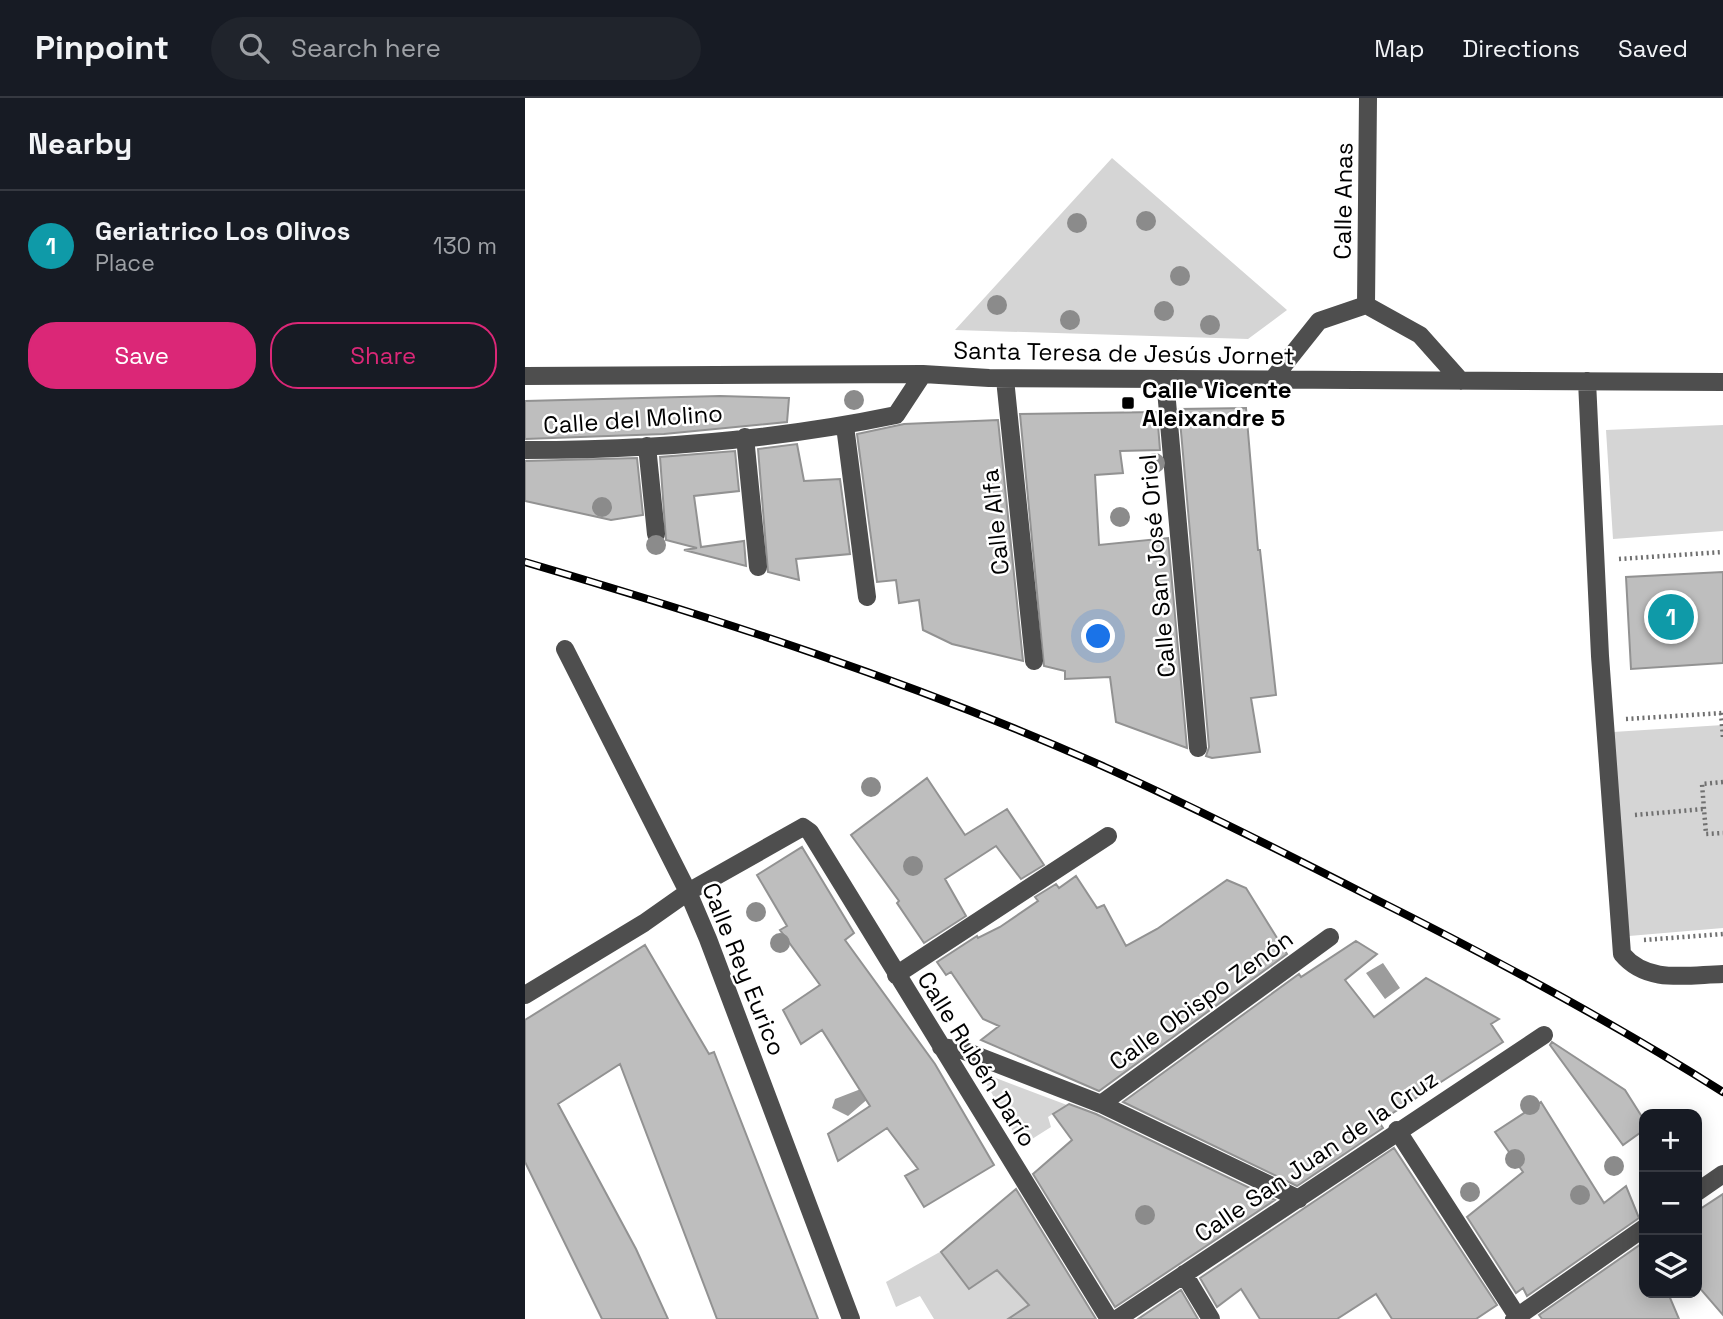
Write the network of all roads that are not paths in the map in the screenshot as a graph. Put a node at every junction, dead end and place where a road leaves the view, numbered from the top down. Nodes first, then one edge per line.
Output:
1 (1369, 98) edge
2 (1366, 305) junction
3 (923, 374) junction
4 (525, 376) edge
5 (1005, 379) junction
6 (1165, 379) junction
7 (1272, 380) junction
8 (1461, 381) junction
9 (1587, 381) junction
10 (1723, 382) edge
11 (845, 426) junction
12 (745, 437) junction
13 (647, 446) junction
14 (525, 450) edge
15 (656, 534) dead end
16 (758, 567) dead end
17 (867, 597) dead end
18 (565, 649) dead end
19 (1034, 661) dead end
20 (1198, 748) dead end
21 (1108, 836) dead end
22 (688, 892) junction
23 (1330, 937) dead end
24 (1723, 974) edge
25 (896, 975) junction
26 (525, 995) edge
27 (1544, 1035) dead end
28 (941, 1047) junction
29 (1101, 1104) junction
30 (1398, 1130) junction
31 (1723, 1174) edge
32 (1702, 1189) edge
33 (1299, 1199) junction
34 (1639, 1232) edge
35 (1184, 1274) junction
36 (1517, 1318) edge
37 (851, 1319) edge
38 (1109, 1319) edge
39 (1117, 1319) edge
40 (1212, 1319) edge

1 - 2 street, Calle Anas
2 - 7 street
2 - 8 street
3 - 4 street, Santa Teresa de Jesús Jornet
3 - 5 street, Santa Teresa de Jesús Jornet
3 - 11 street, Calle del Molino
5 - 6 street, Santa Teresa de Jesús Jornet
5 - 19 street, Calle Alfa
6 - 7 street, Santa Teresa de Jesús Jornet
6 - 20 street, Calle San José Oriol
7 - 8 street, Santa Teresa de Jesús Jornet
8 - 9 street, Santa Teresa de Jesús Jornet
9 - 10 street, Santa Teresa de Jesús Jornet
9 - 24 street
11 - 12 street, Calle del Molino
11 - 17 street
12 - 13 street, Calle del Molino
12 - 16 street, Calle del Molino
13 - 14 street, Calle del Molino
13 - 15 street
18 - 22 street, Calle Rey Eurico
21 - 25 street
22 - 25 street, Calle Rubén Darío
22 - 26 street
22 - 37 street, Calle Rey Eurico
23 - 29 street, Calle Obispo Zenón
25 - 28 street, Calle Rubén Darío
27 - 30 street, Calle San Juan de la Cruz
28 - 29 street
28 - 38 street, Calle Rubén Darío
29 - 33 street
30 - 33 street, Calle San Juan de la Cruz
30 - 36 street
31 - 32 street
33 - 35 street, Calle San Juan de la Cruz
34 - 36 street
35 - 39 street, Calle San Juan de la Cruz
35 - 40 street

